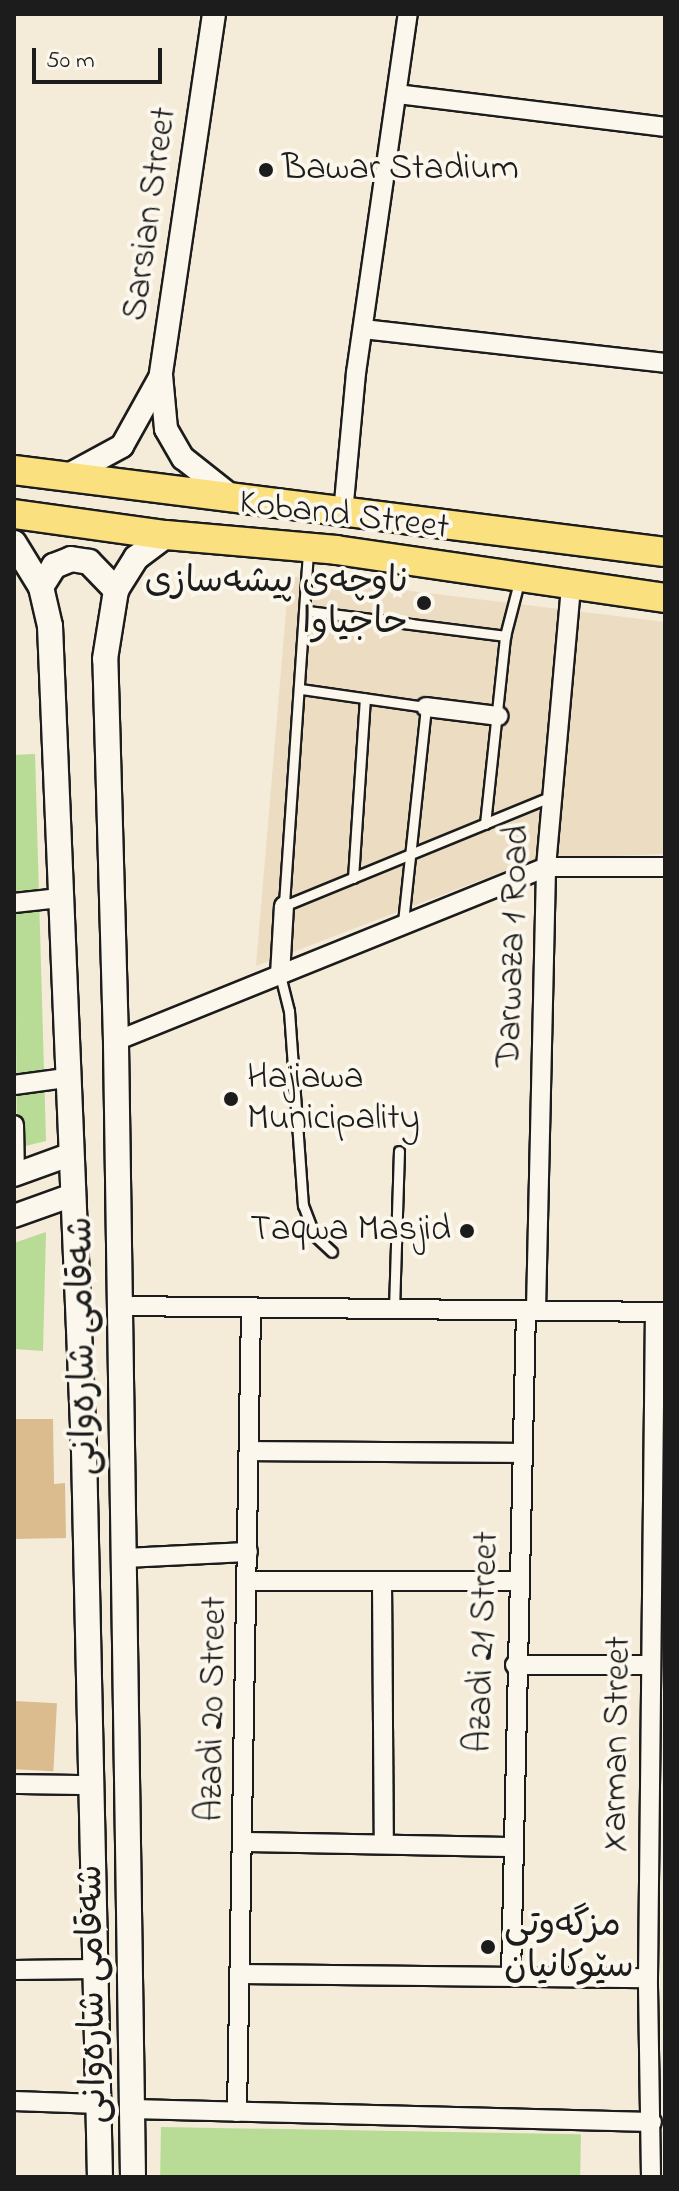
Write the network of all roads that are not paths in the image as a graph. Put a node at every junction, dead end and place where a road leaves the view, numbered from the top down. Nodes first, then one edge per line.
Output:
1 (214, 14) edge
2 (408, 14) edge
3 (397, 94) junction
4 (665, 127) edge
5 (363, 329) junction
6 (665, 363) edge
7 (161, 375) junction
8 (14, 470) edge
9 (65, 477) junction
10 (235, 499) junction
11 (343, 513) junction
12 (14, 514) edge
13 (166, 535) junction
14 (14, 543) edge
15 (608, 543) junction
16 (309, 548) junction
17 (665, 552) edge
18 (520, 576) junction
19 (571, 585) junction
20 (41, 587) junction
21 (604, 589) junction
22 (116, 590) junction
23 (665, 598) edge
24 (308, 611) junction
25 (505, 636) junction
26 (301, 689) junction
27 (365, 698) junction
28 (426, 707) junction
29 (498, 716) junction
30 (552, 796) junction
31 (485, 824) junction
32 (409, 855) junction
33 (546, 867) junction
34 (665, 867) edge
35 (353, 878) junction
36 (60, 898) junction
37 (14, 903) edge
38 (284, 906) junction
39 (403, 925) junction
40 (280, 975) junction
41 (116, 1041) junction
42 (66, 1078) junction
43 (14, 1085) edge
44 (14, 1125) edge
45 (399, 1151) dead end
46 (69, 1155) junction
47 (14, 1175) edge
48 (70, 1196) junction
49 (14, 1216) edge
50 (332, 1252) dead end
51 (120, 1306) junction
52 (251, 1307) junction
53 (394, 1309) junction
54 (531, 1310) junction
55 (660, 1312) edge
56 (84, 1451) junction
57 (120, 1451) junction
58 (249, 1451) junction
59 (521, 1453) junction
60 (659, 1456) edge
61 (248, 1552) junction
62 (124, 1558) junction
63 (247, 1581) junction
64 (382, 1581) junction
65 (517, 1581) junction
66 (658, 1586) edge
67 (515, 1665) junction
68 (651, 1665) junction
69 (658, 1718) edge
70 (14, 1784) edge
71 (88, 1785) junction
72 (384, 1841) junction
73 (244, 1842) junction
74 (512, 1847) junction
75 (657, 1868) edge
76 (94, 1969) junction
77 (14, 1970) edge
78 (241, 1974) junction
79 (511, 1976) junction
80 (648, 1978) junction
81 (14, 2101) edge
82 (99, 2104) junction
83 (131, 2109) junction
84 (237, 2112) junction
85 (652, 2122) junction
86 (658, 2154) edge
87 (100, 2177) edge
88 (133, 2177) edge
89 (651, 2177) edge

1 - 7 street, Sarsian Street
2 - 3 street
3 - 4 street
3 - 5 street
5 - 6 street
5 - 11 street
7 - 9 street
7 - 10 street
8 - 9 main road, Koband Street
9 - 10 main road, Koband Street
10 - 11 main road, Koband Street
11 - 15 main road, Koband Street
12 - 13 main road, Koband Street
13 - 16 main road, Koband Street
13 - 22 main road, شەقامی شارەوانی
14 - 20 main road, شەقامی شارەوانی
15 - 17 main road, Koband Street
15 - 21 main road
16 - 18 main road, Koband Street
16 - 24 lane
18 - 19 main road, Koband Street
18 - 25 lane
19 - 21 main road, Koband Street
19 - 30 street, Darwaza 1 Road
20 - 22 main road
20 - 36 main road, شەقامی شارەوانی
21 - 23 main road, Koband Street
22 - 41 main road, شەقامی شارەوانی
24 - 25 lane
24 - 26 lane
25 - 29 lane
26 - 27 lane
26 - 38 lane
27 - 28 lane
27 - 35 lane
28 - 29 street
28 - 32 lane
29 - 31 lane
30 - 31 lane
30 - 33 street, Darwaza 1 Road
31 - 32 lane
32 - 35 lane
32 - 39 lane
33 - 34 street
33 - 39 street
33 - 54 street, Darwaza 1 Road
35 - 38 lane
36 - 37 street
36 - 42 main road, شەقامی شارەوانی
38 - 40 street
39 - 40 street
40 - 41 street
40 - 50 lane
41 - 51 main road, شەقامی شارەوانی
42 - 43 street
42 - 46 main road, شەقامی شارەوانی
44 - 47 street
45 - 53 lane
46 - 47 street
46 - 48 main road, شەقامی شارەوانی
48 - 49 street
48 - 56 main road, شەقامی شارەوانی
51 - 52 street
51 - 57 main road, شەقامی شارەوانی
52 - 53 street
52 - 58 street, Azadi 20 Street
53 - 54 street
54 - 55 street
54 - 59 street, Azadi 21 Street
55 - 60 street, Xarman Street
56 - 57 main road
56 - 71 main road, شەقامی شارەوانی
57 - 62 main road, شەقامی شارەوانی
58 - 59 street
58 - 61 street, Azadi 20 Street
59 - 65 street, Azadi 21 Street
60 - 66 street, Xarman Street
61 - 62 street
61 - 63 street, Azadi 20 Street
62 - 83 main road, شەقامی شارەوانی
63 - 64 street
63 - 73 street, Azadi 20 Street
64 - 65 street
64 - 72 street
65 - 67 street, Azadi 21 Street
66 - 68 street, Xarman Street
67 - 68 street
67 - 74 street, Azadi 21 Street
68 - 69 street, Xarman Street
69 - 75 street, Xarman Street
70 - 71 street
71 - 76 main road, شەقامی شارەوانی
72 - 73 street
72 - 74 street
73 - 78 street, Azadi 20 Street
74 - 79 street, Azadi 21 Street
75 - 80 street, Xarman Street
76 - 77 street
76 - 82 main road, شەقامی شارەوانی
78 - 79 street
78 - 84 street, Azadi 20 Street
79 - 80 street
80 - 85 street, Xarman Street
81 - 82 street
82 - 87 main road, شەقامی شارەوانی
83 - 84 street
83 - 88 main road, شەقامی شارەوانی
84 - 85 street
85 - 86 street, Xarman Street
86 - 89 street, Xarman Street

